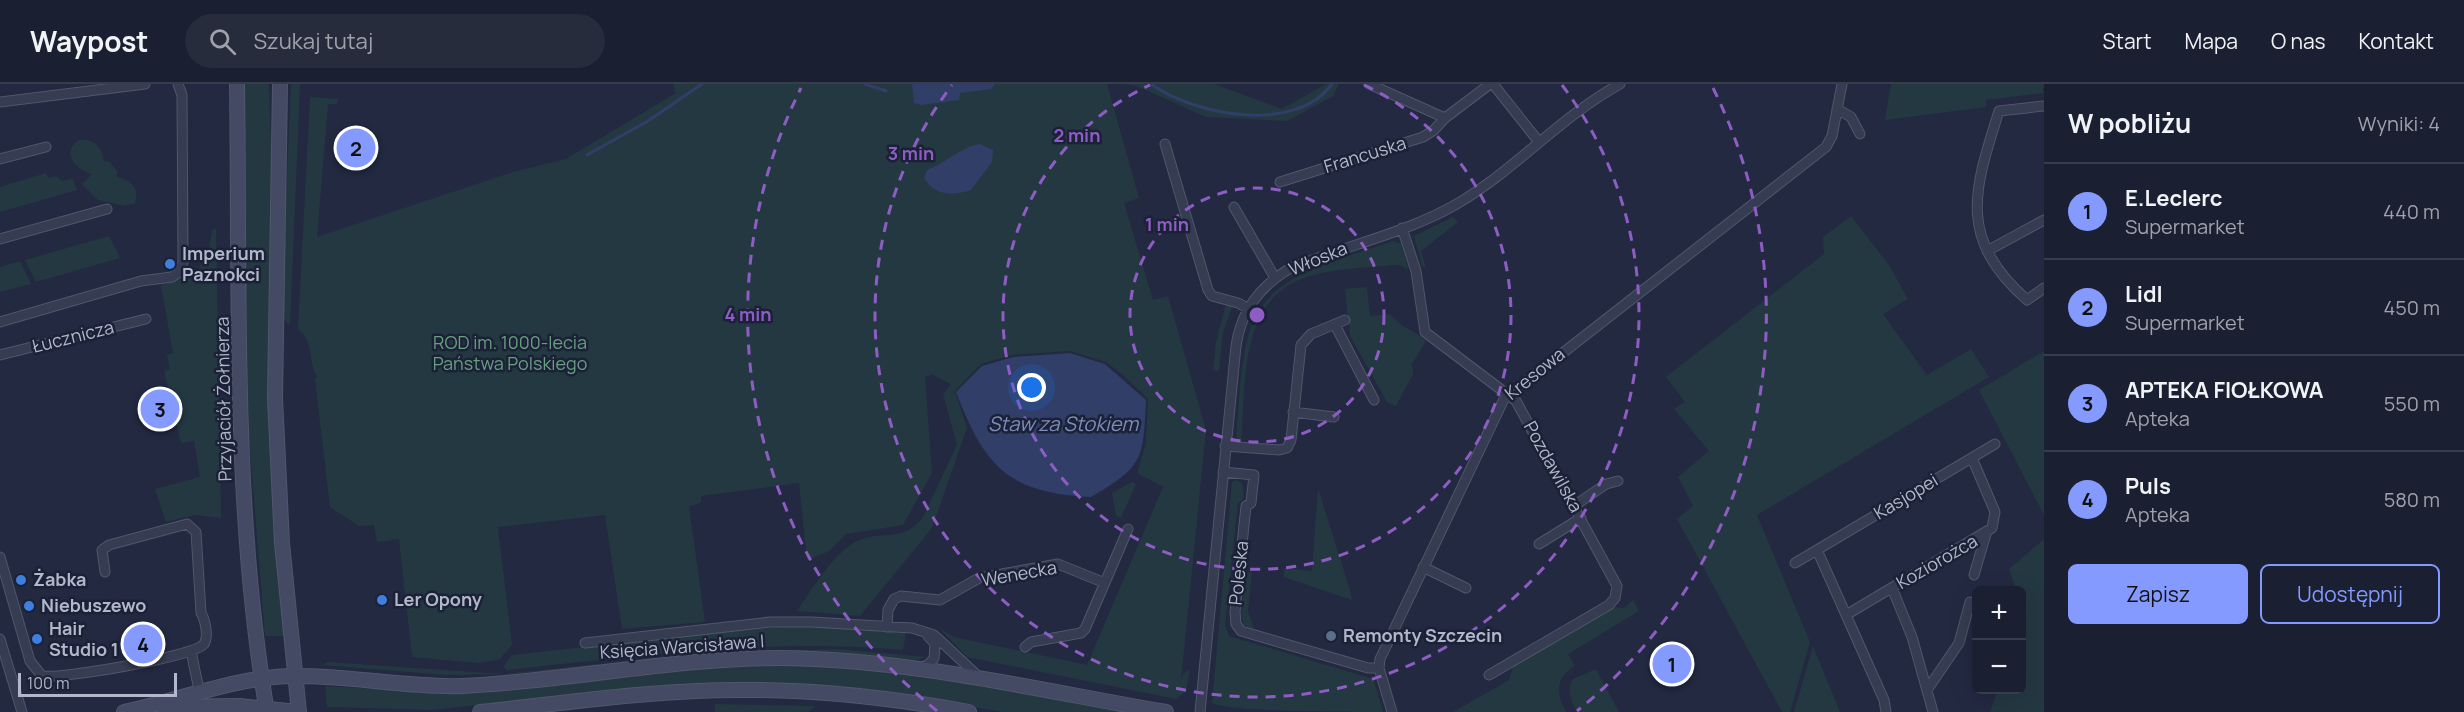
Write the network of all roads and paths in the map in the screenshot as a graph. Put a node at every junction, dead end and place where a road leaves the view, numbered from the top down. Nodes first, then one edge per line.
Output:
1 (145, 84) edge
2 (178, 84) edge
3 (237, 84) edge
4 (280, 84) edge
5 (1369, 84) edge
6 (1492, 84) edge
7 (1620, 84) edge
8 (1842, 84) edge
9 (0, 102) edge
10 (2044, 105) edge
11 (1837, 109) junction
12 (1445, 118) junction
13 (1860, 134) dead end
14 (1539, 142) junction
15 (1165, 144) dead end
16 (46, 147) dead end
17 (0, 159) edge
18 (1280, 182) dead end
19 (1234, 207) dead end
20 (107, 209) dead end
21 (2044, 220) edge
22 (1402, 228) junction
23 (0, 239) edge
24 (1987, 252) junction
25 (1275, 278) junction
26 (2044, 288) edge
27 (1247, 308) junction
28 (146, 319) dead end
29 (1345, 320) dead end
30 (0, 321) edge
31 (1335, 325) junction
32 (0, 355) edge
33 (1509, 394) junction
34 (1374, 400) dead end
35 (1293, 412) junction
36 (1334, 417) dead end
37 (1995, 444) dead end
38 (1226, 446) junction
39 (1972, 458) junction
40 (1223, 472) junction
41 (1618, 481) dead end
42 (1574, 506) junction
43 (1581, 518) junction
44 (1128, 529) dead end
45 (1986, 534) junction
46 (1539, 544) dead end
47 (1817, 550) junction
48 (0, 557) edge
49 (1795, 563) dead end
50 (1423, 567) junction
51 (105, 572) dead end
52 (1974, 575) dead end
53 (1105, 583) junction
54 (1466, 588) dead end
55 (1892, 588) junction
56 (1970, 602) dead end
57 (1846, 615) junction
58 (887, 627) junction
59 (912, 628) junction
60 (0, 639) edge
61 (585, 643) dead end
62 (1025, 647) dead end
63 (191, 651) junction
64 (919, 667) junction
65 (1379, 668) junction
66 (1489, 675) dead end
67 (295, 676) junction
68 (979, 676) junction
69 (262, 678) junction
70 (199, 690) junction
71 (1927, 690) junction
72 (546, 708) edge
73 (267, 710) edge
74 (130, 711) edge
75 (22, 712) edge
76 (299, 712) edge
77 (480, 712) edge
78 (969, 712) edge
79 (1166, 712) edge
80 (1200, 712) edge
81 (1392, 712) edge
82 (1886, 712) edge
83 (1933, 712) edge

1 - 9 street
2 - 30 street
3 - 69 street, Przyjaciół Żołnierza
4 - 67 street
5 - 12 street
6 - 12 street, Francuska
6 - 14 street
7 - 14 street, Włoska
8 - 11 street
10 - 24 street
11 - 13 street
11 - 33 street, Kresowa
12 - 18 street, Francuska
14 - 22 street, Włoska
15 - 27 street
16 - 17 street
19 - 25 street
20 - 23 street
21 - 24 street
22 - 25 street, Włoska
22 - 33 street, Pozdawilska
24 - 26 street
25 - 27 street, Włoska
27 - 38 street, Włoska
28 - 32 street, Łucznicza
29 - 31 street
31 - 34 street
31 - 35 street
33 - 42 street, Pozdawilska
33 - 50 street, Kresowa
35 - 36 street
35 - 38 street
37 - 39 street, Kasjopei
38 - 40 street, Włoska
39 - 45 street, Koziorożca
39 - 47 street, Kasjopei
40 - 65 street, Poleska
40 - 80 street, Włoska
41 - 42 street
42 - 43 street, Pozdawilska
43 - 46 street
43 - 66 street, Pozdawilska
44 - 53 street
45 - 52 street
45 - 55 street, Koziorożca
47 - 49 street, Kasjopei
47 - 57 street
48 - 63 street
50 - 54 street
50 - 65 street, Kresowa
51 - 63 street
53 - 58 street, Wenecka
53 - 62 street
55 - 57 street, Koziorożca
55 - 71 street
56 - 71 street
57 - 82 street
58 - 59 street
58 - 61 street
59 - 64 street
59 - 68 street
60 - 75 street
63 - 70 street
64 - 67 street, Księcia Warcisława I
64 - 68 street, Księcia Warcisława I
65 - 81 street
67 - 69 street, Księcia Warcisława I
67 - 76 street
68 - 79 street, Księcia Warcisława I
69 - 70 street, Księcia Warcisława I
69 - 73 street, Przyjaciół Żołnierza
70 - 74 street, Księcia Warcisława I
71 - 83 street
72 - 77 street
72 - 78 street
73 - 74 street, Księcia Warcisława I
73 - 76 street, Księcia Warcisława I

